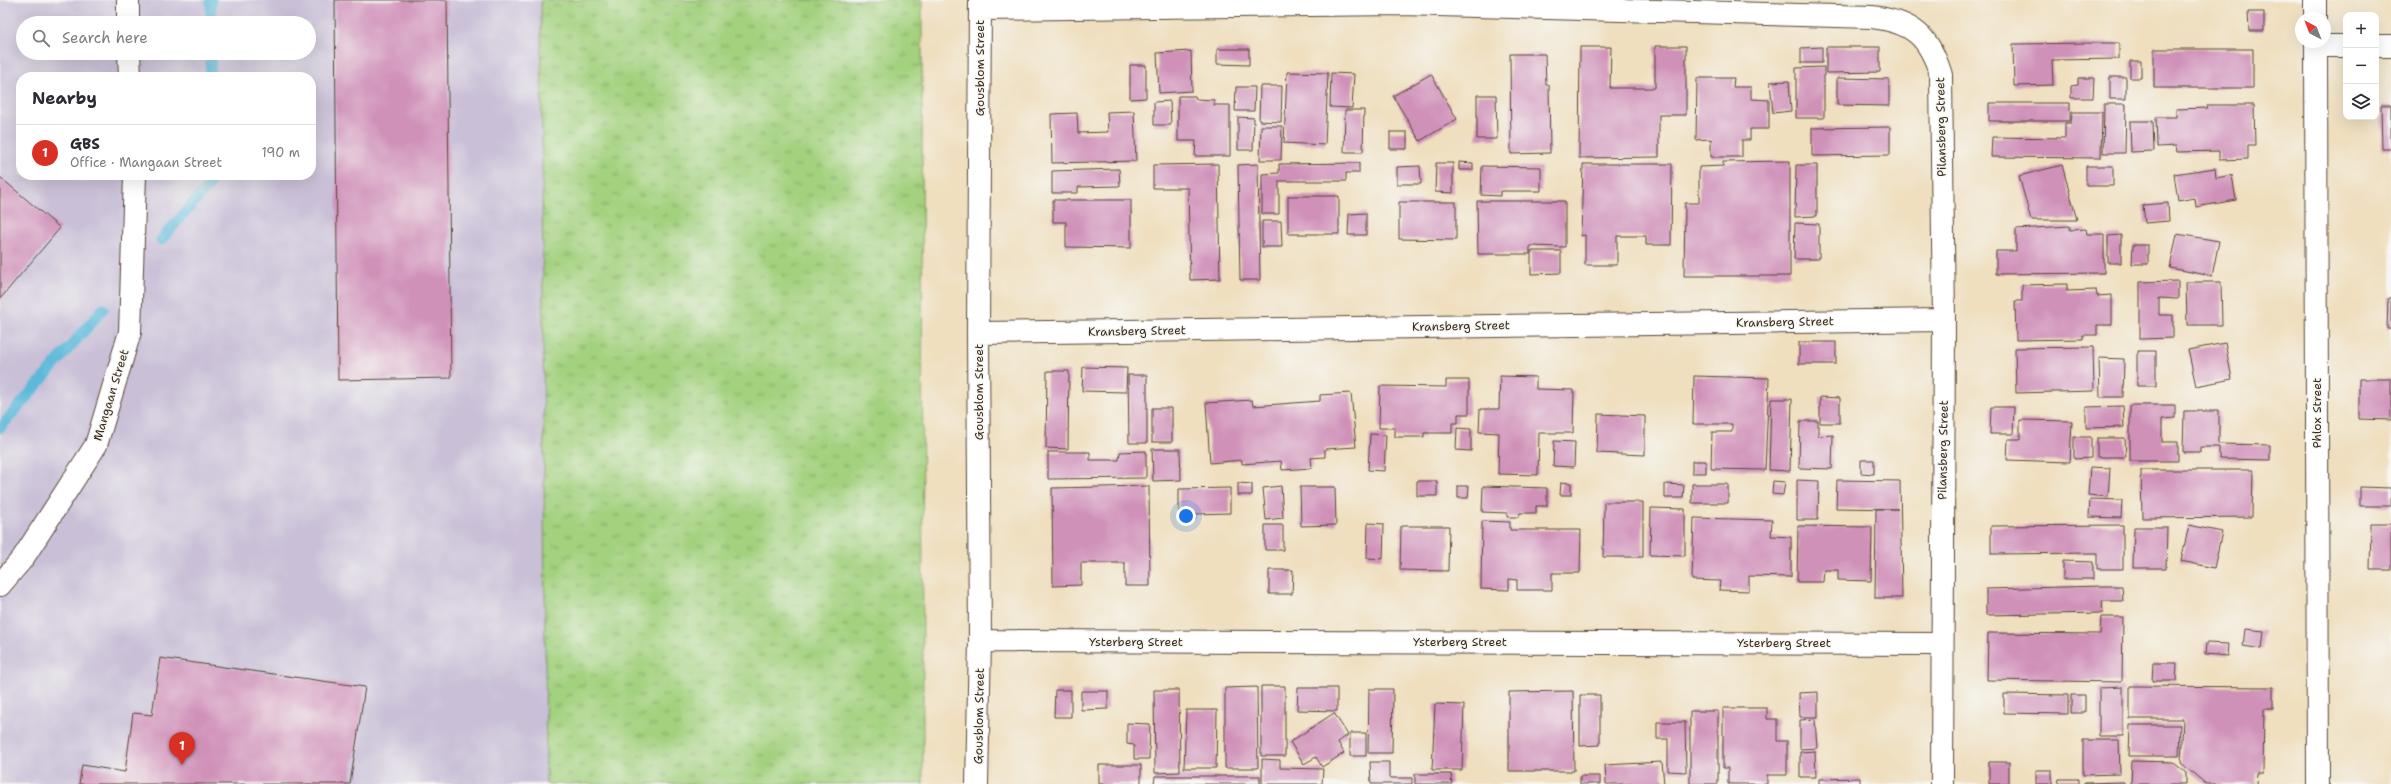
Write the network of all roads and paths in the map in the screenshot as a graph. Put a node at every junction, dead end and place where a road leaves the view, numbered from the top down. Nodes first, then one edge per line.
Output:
1 (128, 0) edge
2 (2315, 0) edge
3 (1401, 2) edge
4 (980, 4) edge
5 (2315, 12) edge
6 (128, 16) edge
7 (2331, 45) edge
8 (2343, 46) edge
9 (2379, 46) edge
10 (2391, 46) edge
11 (2316, 48) edge
12 (129, 60) edge
13 (130, 72) edge
14 (135, 180) edge
15 (1944, 320) junction
16 (978, 333) junction
17 (0, 585) edge
18 (980, 641) junction
19 (1941, 644) junction
20 (977, 784) edge
21 (1942, 784) edge
22 (2318, 784) edge

1 - 6 street
2 - 5 street
3 - 4 street, Pilansberg Street
3 - 15 street, Pilansberg Street
4 - 16 street, Gousblom Street
7 - 8 street
9 - 10 street
11 - 22 street, Phlox Street
12 - 13 street
14 - 17 street, Mangaan Street
15 - 16 street, Kransberg Street
15 - 19 street, Pilansberg Street
16 - 18 street, Gousblom Street
18 - 19 street, Ysterberg Street
18 - 20 street, Gousblom Street
19 - 21 street, Pilansberg Street

